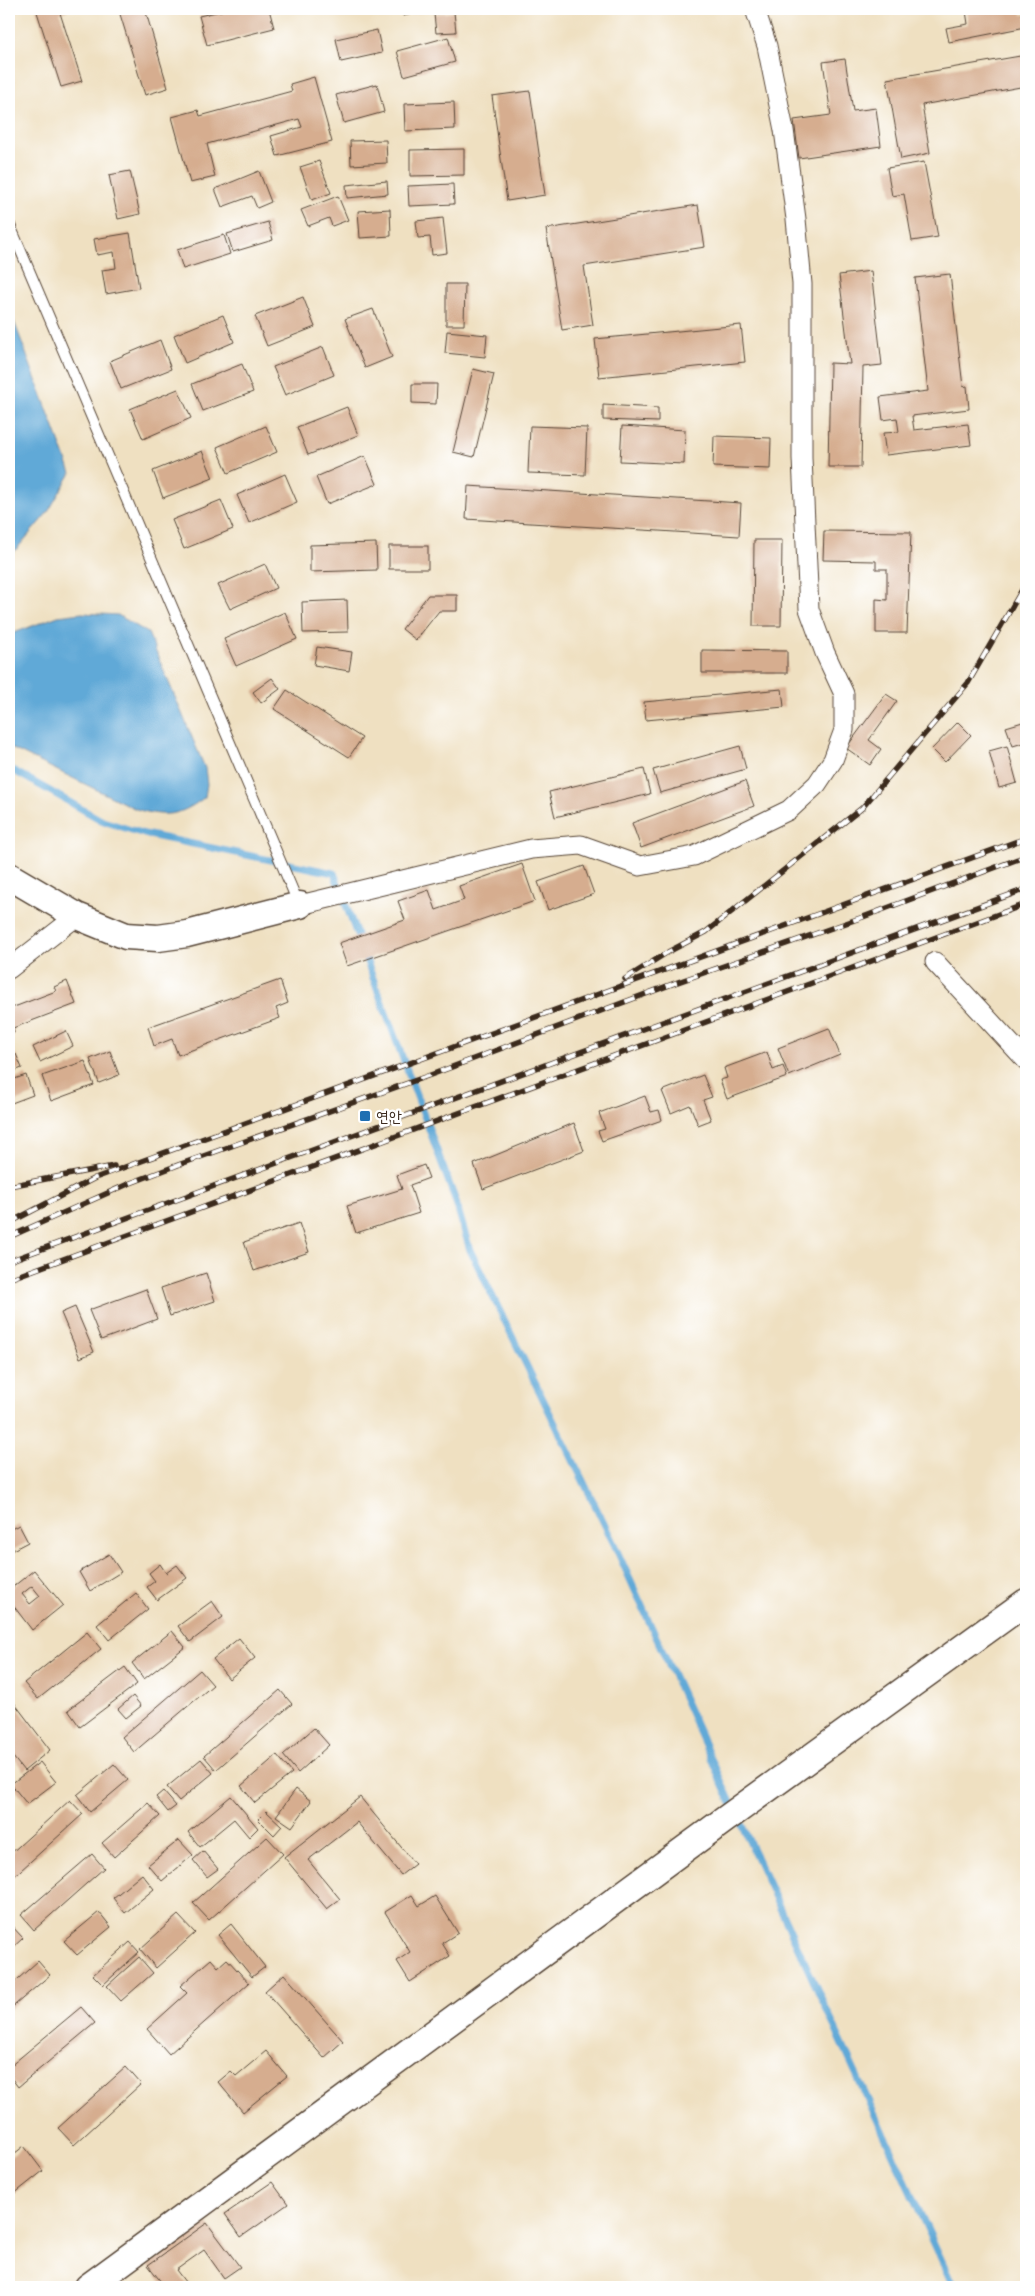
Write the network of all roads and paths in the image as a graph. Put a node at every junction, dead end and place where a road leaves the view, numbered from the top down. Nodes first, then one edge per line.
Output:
1 (755, 9) edge
2 (9, 222) edge
3 (9, 876) edge
4 (300, 905) junction
5 (76, 916) junction
6 (935, 962) dead end
7 (9, 970) edge
8 (1026, 1060) edge
9 (1026, 1602) edge
10 (88, 2287) edge

1 - 4 street
2 - 4 lane
3 - 5 street
4 - 5 street
5 - 7 street
6 - 8 street
9 - 10 street

